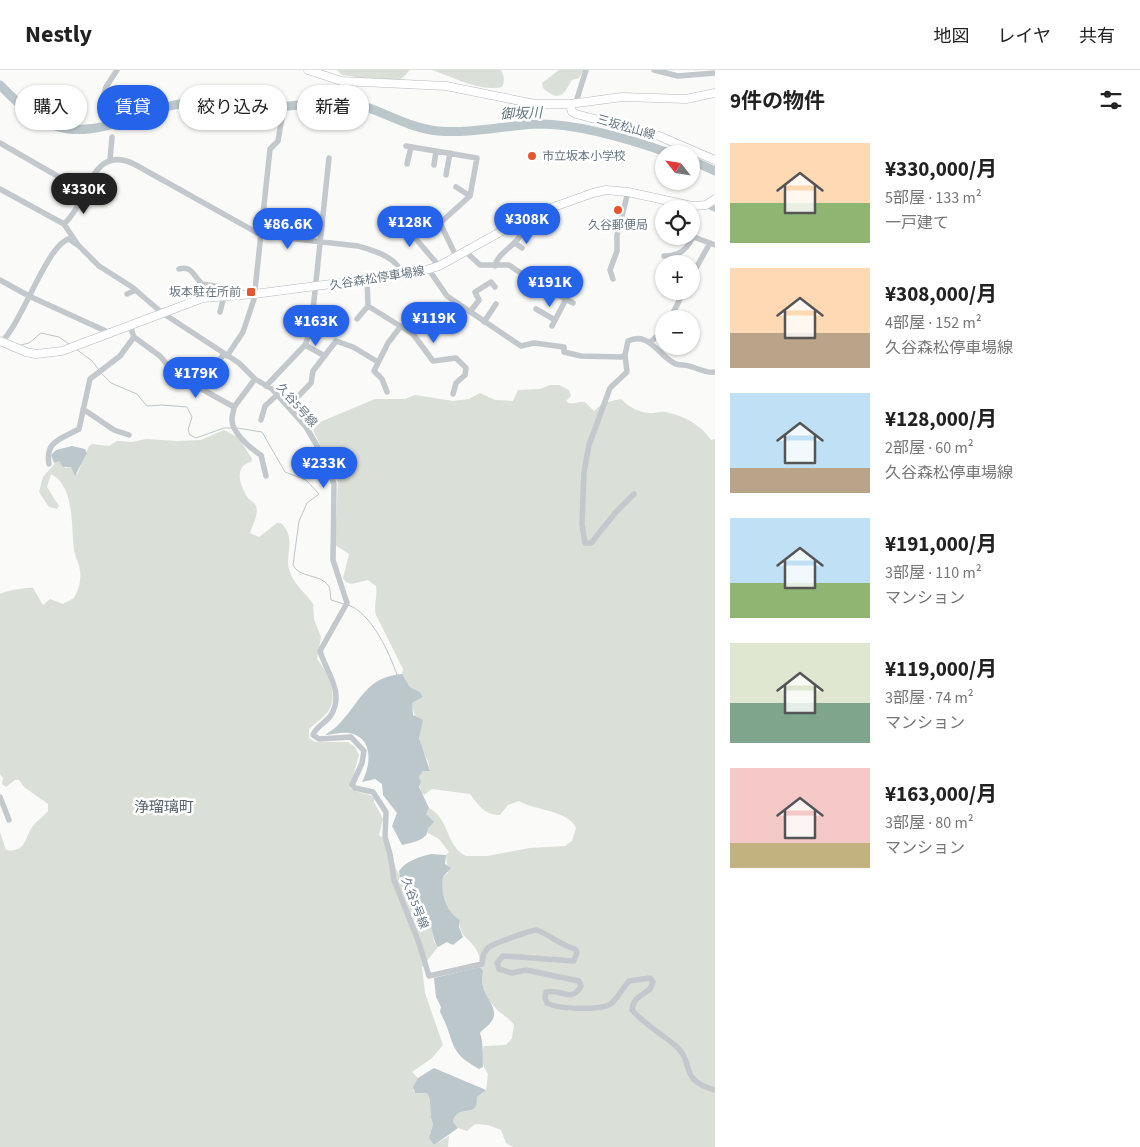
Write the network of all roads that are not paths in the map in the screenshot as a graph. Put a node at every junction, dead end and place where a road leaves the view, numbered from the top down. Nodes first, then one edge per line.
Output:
1 (117, 70) edge
2 (308, 70) edge
3 (586, 70) edge
4 (654, 70) edge
5 (715, 73) edge
6 (107, 85) edge
7 (715, 93) edge
8 (573, 103) junction
9 (280, 130) edge
10 (112, 137) dead end
11 (0, 143) edge
12 (436, 151) junction
13 (450, 153) junction
14 (329, 158) dead end
15 (110, 160) junction
16 (715, 160) edge
17 (407, 164) dead end
18 (434, 165) dead end
19 (446, 175) dead end
20 (456, 187) dead end
21 (0, 189) edge
22 (84, 192) junction
23 (628, 192) junction
24 (470, 196) junction
25 (715, 199) edge
26 (657, 200) edge
27 (706, 205) junction
28 (700, 206) edge
29 (715, 209) edge
30 (432, 212) dead end
31 (540, 212) junction
32 (387, 221) dead end
33 (520, 221) junction
34 (64, 224) junction
35 (547, 226) dead end
36 (261, 235) junction
37 (412, 237) junction
38 (700, 240) edge
39 (319, 243) junction
40 (515, 243) junction
41 (712, 244) edge
42 (78, 245) junction
43 (689, 245) edge
44 (522, 248) dead end
45 (465, 251) junction
46 (669, 255) edge
47 (456, 256) junction
48 (700, 263) edge
49 (439, 266) junction
50 (496, 266) junction
51 (179, 269) dead end
52 (429, 270) junction
53 (402, 276) junction
54 (613, 279) dead end
55 (0, 280) edge
56 (367, 280) junction
57 (314, 287) junction
58 (495, 287) dead end
59 (136, 290) junction
60 (127, 294) dead end
61 (254, 294) junction
62 (29, 296) junction
63 (224, 296) junction
64 (566, 299) junction
65 (573, 303) dead end
66 (496, 304) dead end
67 (368, 306) junction
68 (536, 309) dead end
69 (163, 312) junction
70 (220, 312) dead end
71 (470, 312) junction
72 (357, 319) dead end
73 (484, 322) junction
74 (130, 326) junction
75 (401, 326) junction
76 (110, 333) junction
77 (134, 337) junction
78 (655, 338) edge
79 (1, 342) edge
80 (650, 342) junction
81 (306, 344) junction
82 (225, 355) junction
83 (626, 355) junction
84 (325, 356) junction
85 (378, 362) junction
86 (715, 372) edge
87 (256, 379) junction
88 (266, 386) junction
89 (198, 388) junction
90 (387, 392) dead end
91 (452, 394) dead end
92 (277, 395) junction
93 (234, 407) junction
94 (288, 407) junction
95 (84, 409) junction
96 (261, 420) dead end
97 (129, 435) dead end
98 (49, 464) dead end
99 (266, 476) dead end
100 (634, 494) dead end
101 (0, 797) edge
102 (9, 820) dead end
103 (715, 1090) edge

1 - 6 street
2 - 8 main road, 三坂松山線
3 - 8 street
4 - 5 street
7 - 8 main road, 三坂松山線
8 - 16 main road, 三坂松山線
9 - 36 street
10 - 15 street
11 - 22 street
12 - 13 street
12 - 17 street
12 - 18 street
13 - 19 street
13 - 24 street
14 - 39 street
15 - 22 street
15 - 36 street
20 - 24 street
21 - 34 street
22 - 34 street
23 - 26 main road, 久谷森松停車場線
23 - 31 main road, 久谷森松停車場線
23 - 54 street
24 - 47 street
25 - 27 main road
27 - 28 main road, 久谷森松停車場線
27 - 29 street
30 - 37 street
31 - 33 main road, 久谷森松停車場線
31 - 35 street
32 - 37 street
33 - 40 street
33 - 45 main road, 久谷森松停車場線
34 - 42 street, 久谷5号線
36 - 39 street
36 - 61 street
37 - 49 street
38 - 41 street
39 - 53 street
39 - 57 street
40 - 44 street
40 - 50 street
41 - 48 street
42 - 59 street, 久谷5号線
42 - 62 street
43 - 46 street
45 - 47 main road, 久谷森松停車場線
45 - 50 street
47 - 49 main road, 久谷森松停車場線
49 - 52 main road, 久谷森松停車場線
50 - 64 street
51 - 63 street
52 - 53 main road, 久谷森松停車場線
52 - 71 street
53 - 56 main road, 久谷森松停車場線
55 - 62 street
56 - 57 main road, 久谷森松停車場線
56 - 67 street
57 - 61 main road, 久谷森松停車場線
57 - 81 street
58 - 71 street
59 - 60 street
59 - 69 street, 久谷5号線
61 - 63 main road, 久谷森松停車場線
61 - 82 street
62 - 76 street
62 - 79 street
63 - 69 main road, 久谷森松停車場線
63 - 70 street
64 - 65 street
64 - 68 street
66 - 73 street
67 - 72 street
67 - 75 street
69 - 74 main road, 久谷森松停車場線
69 - 82 street, 久谷5号線
71 - 73 street
73 - 83 street
74 - 76 main road, 久谷森松停車場線
74 - 77 street
75 - 85 street
75 - 91 street
76 - 79 main road, 久谷森松停車場線
77 - 89 street
77 - 95 street
78 - 80 street
80 - 83 street
80 - 86 street
81 - 84 street
81 - 88 street
82 - 87 street, 久谷5号線
82 - 89 street
83 - 100 street
84 - 85 street
84 - 94 street
85 - 90 street
87 - 88 street, 久谷5号線
87 - 93 street
88 - 92 street, 久谷5号線
89 - 93 street
92 - 94 street, 久谷5号線
92 - 96 street
93 - 99 street
94 - 103 street, 久谷5号線
95 - 97 street
95 - 98 street
101 - 102 street

